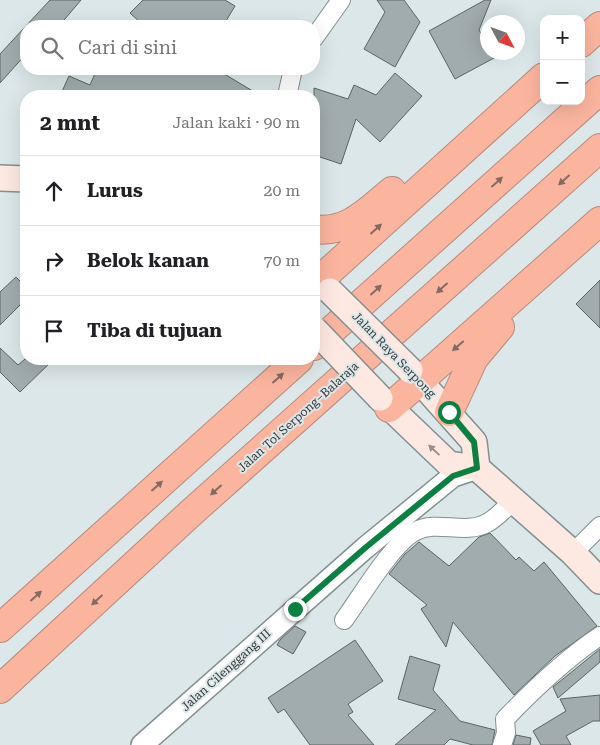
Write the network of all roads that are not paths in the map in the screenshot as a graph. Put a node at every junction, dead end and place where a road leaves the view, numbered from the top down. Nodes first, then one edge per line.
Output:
1 (341, 0) edge
2 (600, 26) edge
3 (320, 30) edge
4 (585, 39) edge
5 (291, 75) edge
6 (540, 81) edge
7 (288, 90) edge
8 (600, 90) edge
9 (506, 111) junction
10 (600, 148) edge
11 (0, 178) edge
12 (20, 179) edge
13 (600, 221) edge
14 (320, 230) edge
15 (548, 268) junction
16 (320, 281) edge
17 (320, 283) edge
18 (320, 336) edge
19 (320, 341) edge
20 (292, 365) edge
21 (415, 375) junction
22 (384, 403) junction
23 (449, 412) junction
24 (477, 468) junction
25 (513, 500) junction
26 (600, 526) edge
27 (573, 553) junction
28 (600, 581) edge
29 (344, 620) dead end
30 (0, 628) edge
31 (600, 636) edge
32 (0, 689) edge
33 (143, 745) edge
34 (502, 745) edge

1 - 3 street
2 - 4 highway
5 - 7 street
6 - 9 highway
19 -> 8 highway
9 - 14 highway
16 -> 9 highway
10 -> 32 highway, Jalan Tol Serpong–Balaraja
11 - 12 main road
13 - 15 highway
15 -> 21 highway
15 - 23 highway
17 - 21 main road, Jalan Raya Serpong, bridge
18 - 22 main road, bridge
30 -> 20 highway
21 - 22 highway
21 - 23 main road, Jalan Raya Serpong
24 -> 22 main road
23 - 24 main road, Jalan Raya Serpong
24 - 25 main road
24 - 33 street, Jalan Cilenggang III
25 - 27 main road
25 - 29 street
26 - 27 street
27 - 28 main road
31 - 34 street

